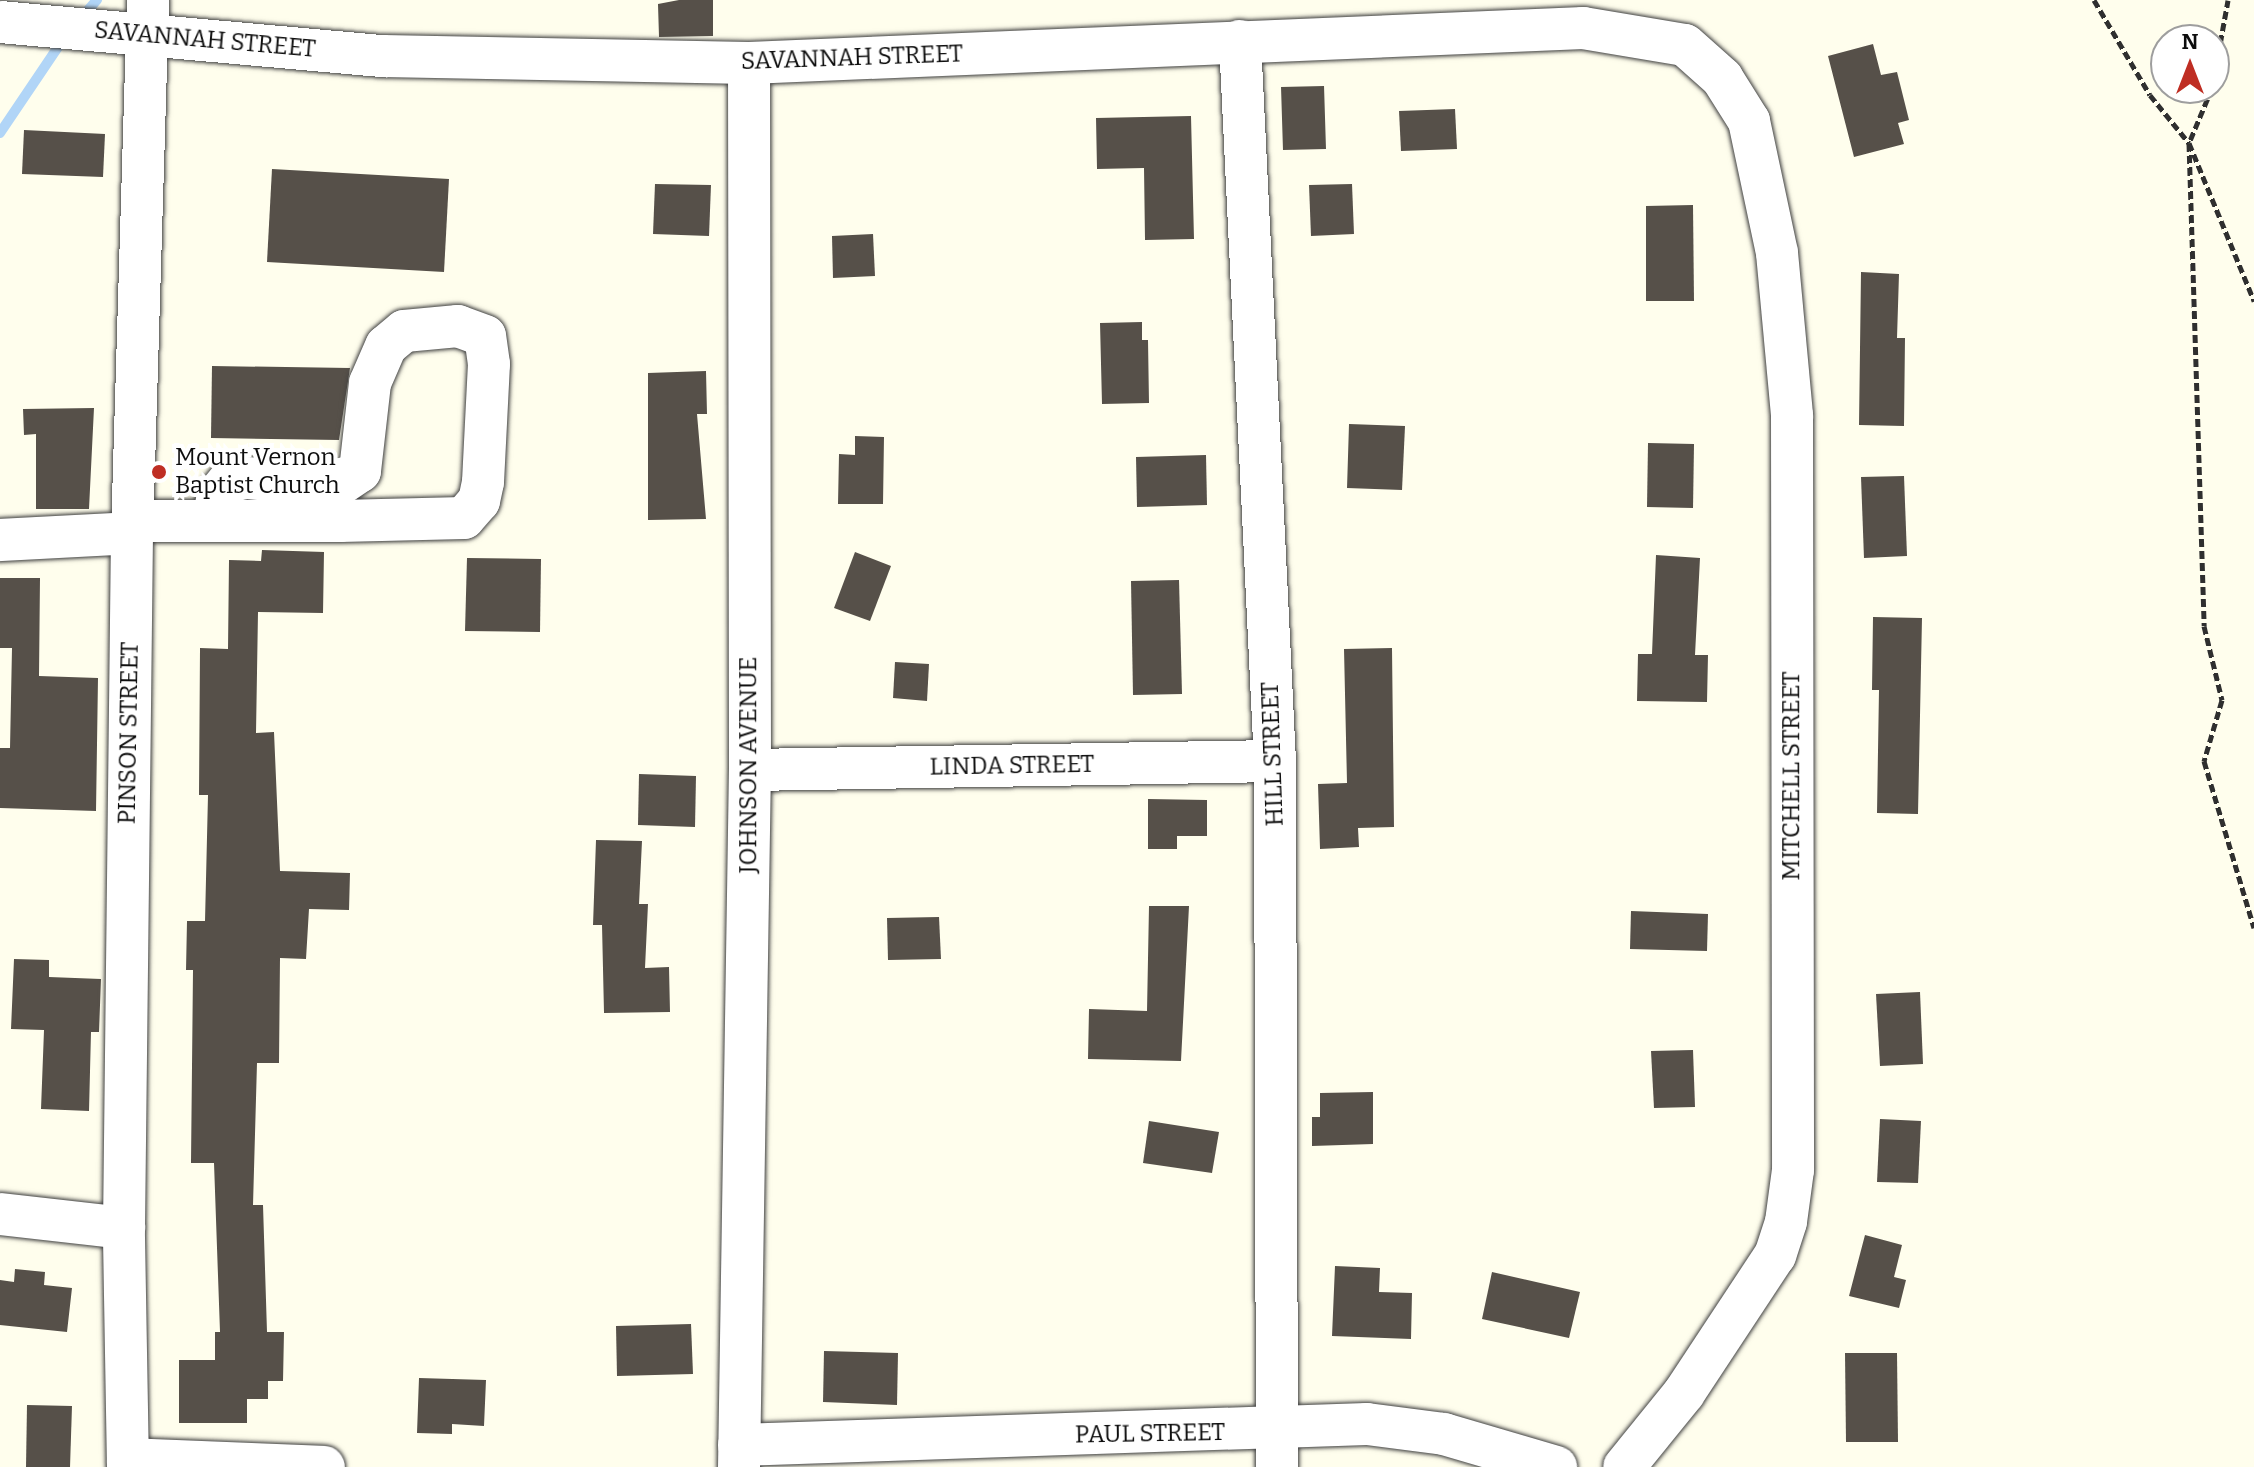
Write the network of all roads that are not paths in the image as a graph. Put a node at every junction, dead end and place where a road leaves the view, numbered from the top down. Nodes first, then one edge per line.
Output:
1 (148, 18) edge
2 (0, 22) edge
3 (1240, 41) junction
4 (1698, 57) joint
5 (749, 63) junction
6 (213, 521) junction
7 (132, 527) junction
8 (0, 540) edge
9 (1275, 761) junction
10 (750, 770) junction
11 (0, 1214) edge
12 (124, 1228) junction
13 (1277, 1449) edge
14 (739, 1456) edge
15 (128, 1463) edge
16 (324, 1467) edge
17 (1556, 1467) edge
18 (1624, 1467) edge

1 - 2 street, SAVANNAH STREET
1 - 5 street, SAVANNAH STREET
1 - 7 street, PINSON STREET
3 - 4 street, SAVANNAH STREET
3 - 5 street, SAVANNAH STREET
3 - 9 street, HILL STREET
4 - 18 street, MITCHELL STREET
5 - 10 street, JOHNSON AVENUE
6 - 6 street
6 - 7 street
7 - 8 street
7 - 12 street, PINSON STREET
9 - 10 street, LINDA STREET
9 - 13 street, HILL STREET
10 - 14 street, JOHNSON AVENUE
11 - 12 street
12 - 15 street, PINSON STREET
13 - 14 street, PAUL STREET
13 - 17 street, PAUL STREET
15 - 16 street

